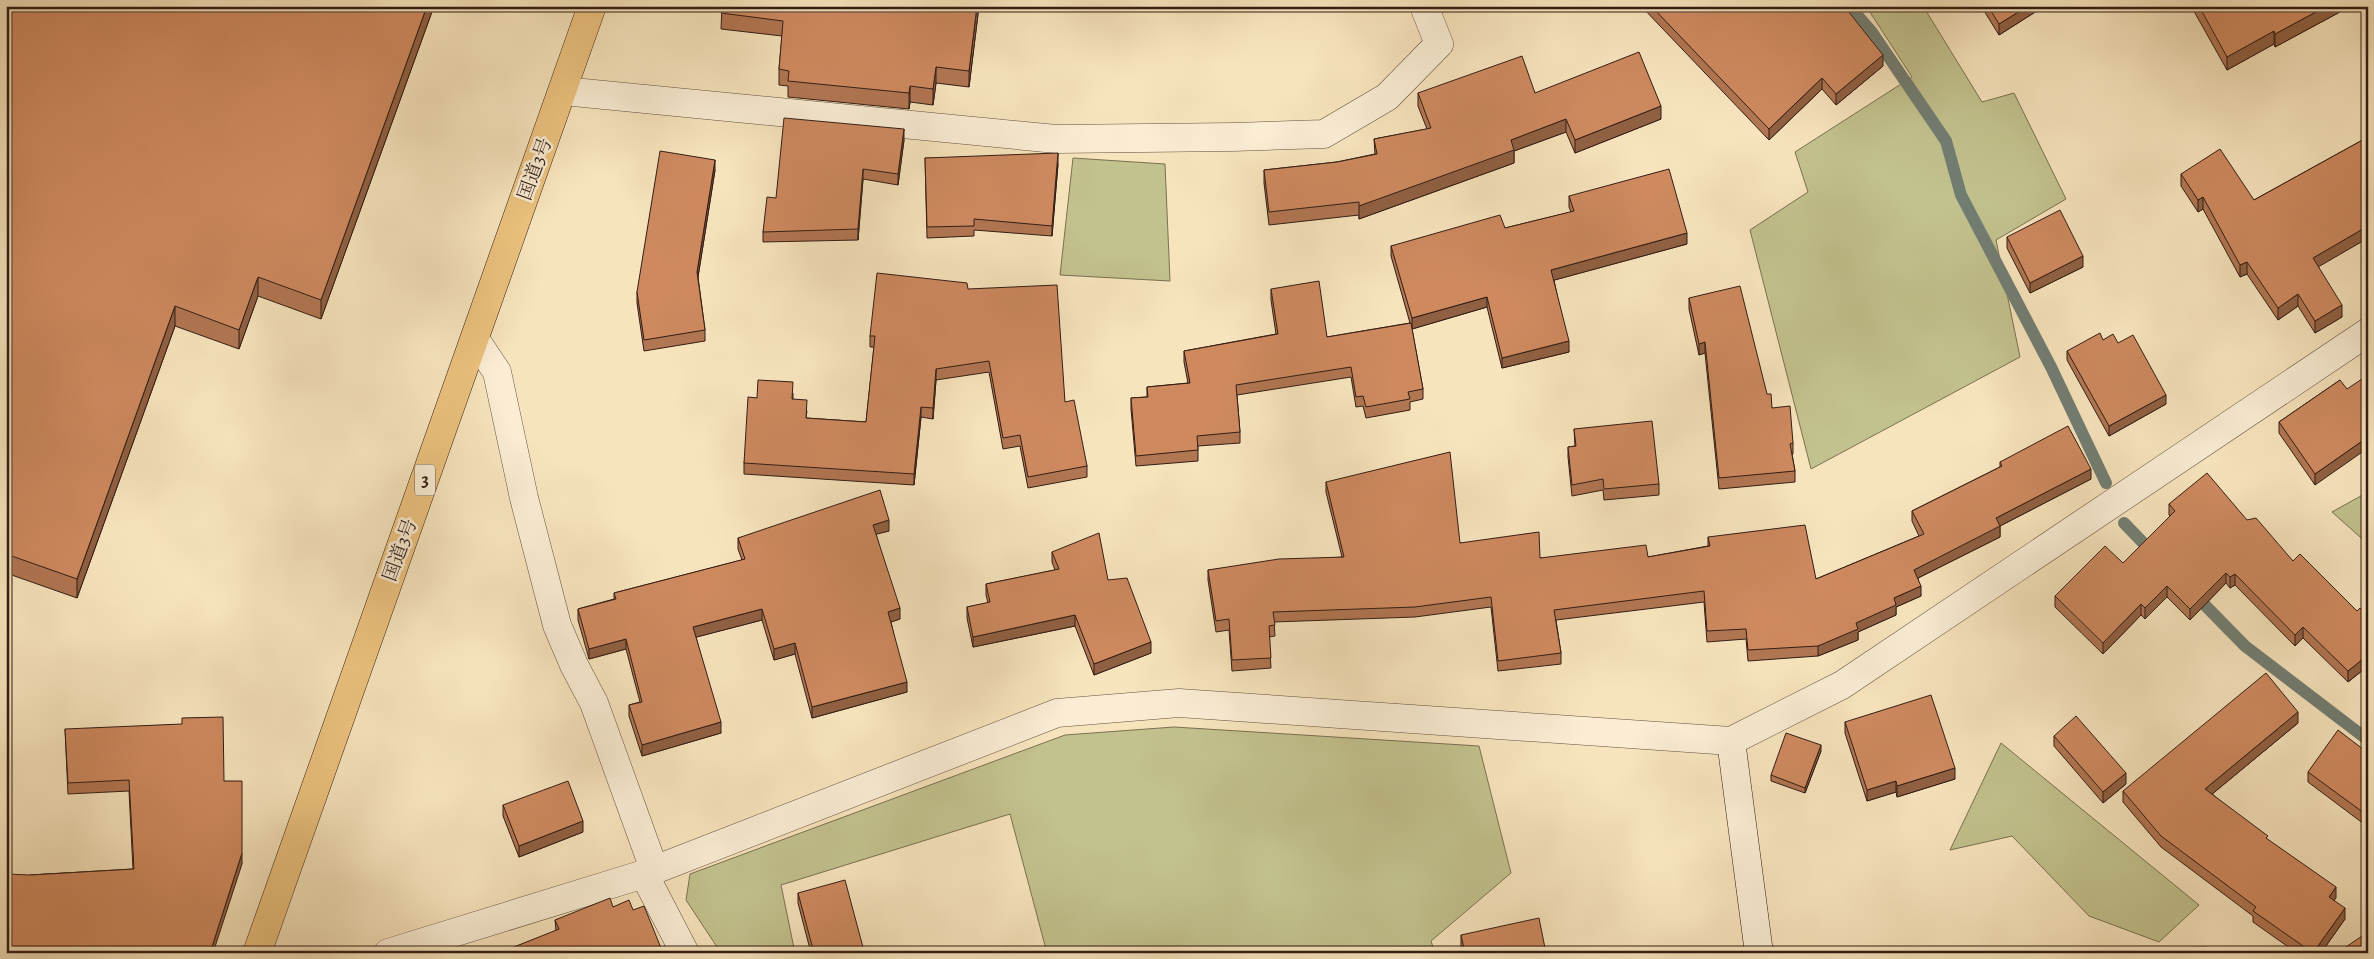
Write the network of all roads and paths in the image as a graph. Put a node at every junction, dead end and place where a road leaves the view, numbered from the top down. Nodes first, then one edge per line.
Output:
1 (592, 6) edge
2 (1424, 6) edge
3 (563, 91) junction
4 (2368, 332) edge
5 (475, 339) junction
6 (1731, 740) junction
7 (649, 871) junction
8 (257, 953) edge
9 (388, 953) edge
10 (685, 953) edge
11 (1759, 953) edge

1 - 3 highway, 国道3号 / 3
2 - 3 street
3 - 5 highway, 国道3号 / 3
4 - 6 street
5 - 7 street
5 - 8 highway, 国道3号 / 3
6 - 7 street
6 - 11 street
7 - 9 street
7 - 10 street

